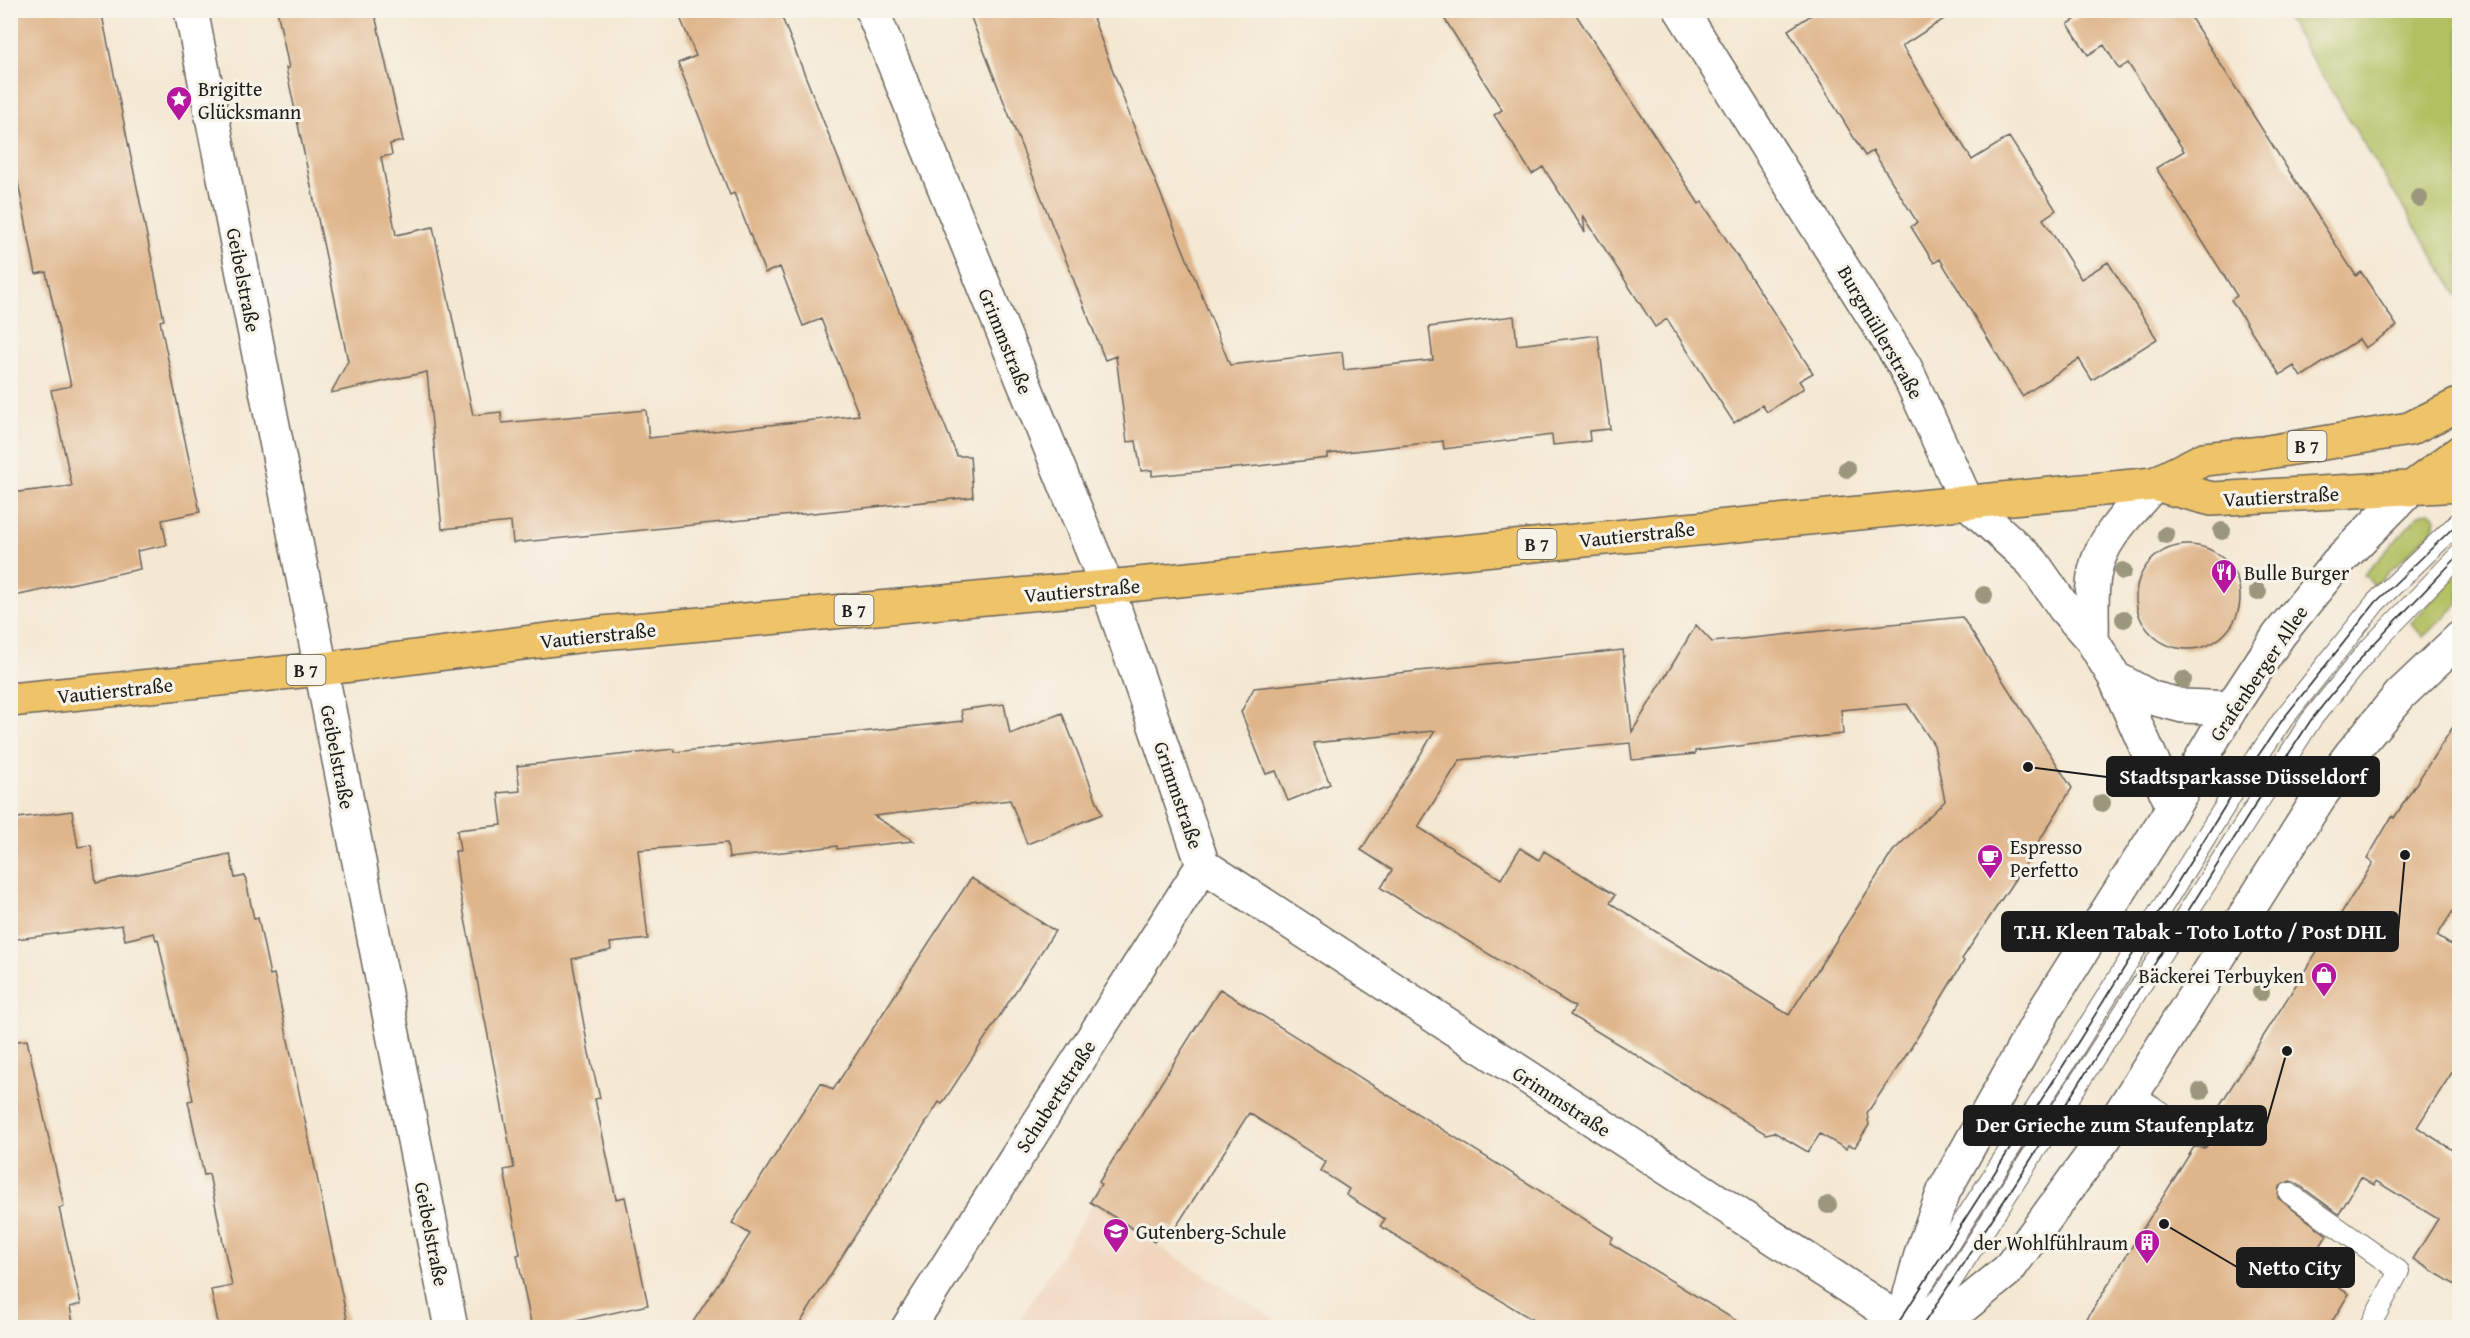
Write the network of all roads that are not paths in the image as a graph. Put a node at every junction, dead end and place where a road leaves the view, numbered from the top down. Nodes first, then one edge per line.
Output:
1 (190, 10) edge
2 (872, 10) edge
3 (1681, 10) edge
4 (2460, 404) edge
5 (2460, 452) edge
6 (2154, 484) junction
7 (2460, 485) edge
8 (2410, 489) junction
9 (1967, 502) junction
10 (2460, 521) edge
11 (2460, 554) edge
12 (1107, 587) junction
13 (2460, 639) edge
14 (2092, 640) junction
15 (321, 669) junction
16 (2115, 678) junction
17 (10, 700) edge
18 (2231, 708) junction
19 (2173, 807) junction
20 (1203, 865) junction
21 (2133, 1094) junction
22 (2200, 1137) dead end
23 (2289, 1193) dead end
24 (1905, 1326) edge
25 (451, 1328) edge
26 (908, 1328) edge
27 (2369, 1328) edge

1 - 15 street, Geibelstraße
2 - 12 street, Grimmstraße
3 - 9 street, Burgmüllerstraße
4 - 6 main road, Vautierstraße / B 7
5 - 8 main road
6 - 8 main road, Vautierstraße / B 7
6 - 9 main road, Vautierstraße / B 7
6 - 14 street
7 - 8 main road, B 7
8 - 18 street, Grafenberger Allee
9 - 12 main road, Vautierstraße / B 7
9 - 14 street, Burgmüllerstraße
10 - 24 lane
11 - 24 lane
12 - 15 main road, Vautierstraße / B 7
12 - 20 street, Grimmstraße
13 - 21 street
14 - 16 street, Burgmüllerstraße
15 - 17 main road, Vautierstraße / B 7
15 - 25 street, Geibelstraße
16 - 18 street
16 - 19 street, Burgmüllerstraße
18 - 19 street, Grafenberger Allee
19 - 24 street, Grafenberger Allee
20 - 24 street, Grimmstraße
20 - 26 street, Schubertstraße
21 - 22 lane
21 - 24 street
23 - 27 lane

